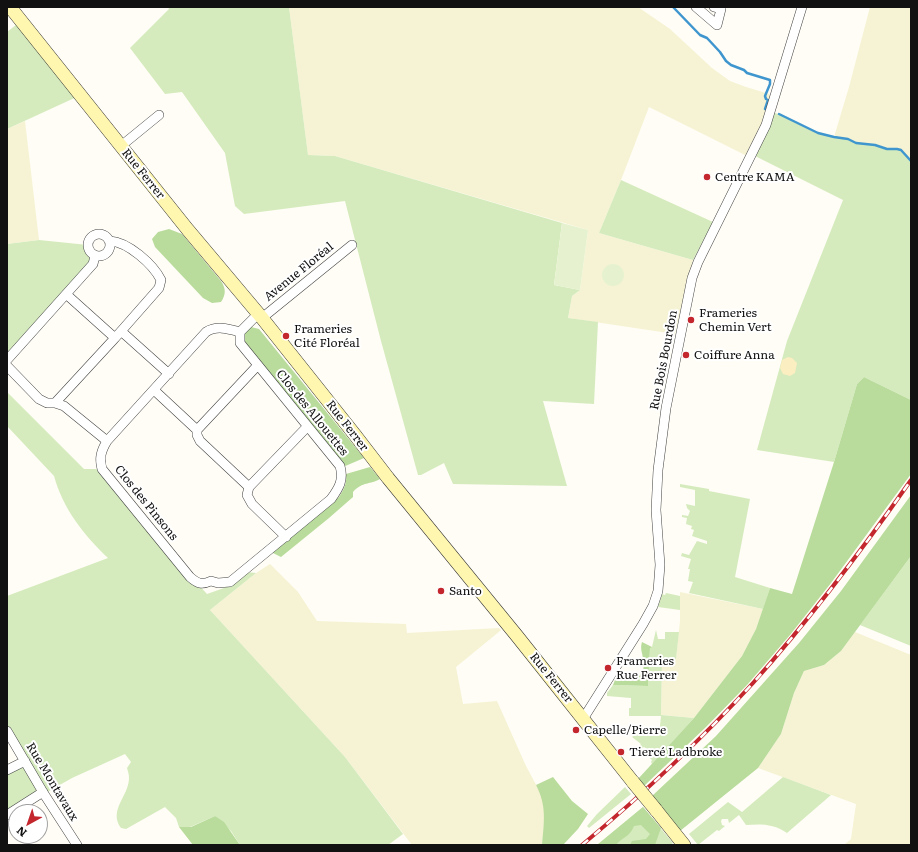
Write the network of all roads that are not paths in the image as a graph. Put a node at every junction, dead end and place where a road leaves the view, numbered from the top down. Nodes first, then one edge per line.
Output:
1 (10, 7) edge
2 (696, 7) edge
3 (714, 7) edge
4 (802, 7) edge
5 (159, 115) dead end
6 (121, 146) junction
7 (110, 241) junction
8 (352, 245) dead end
9 (95, 256) junction
10 (66, 294) junction
11 (260, 316) junction
12 (240, 332) junction
13 (118, 334) junction
14 (7, 360) edge
15 (258, 365) junction
16 (7, 366) edge
17 (168, 374) junction
18 (154, 390) junction
19 (55, 402) junction
20 (308, 427) junction
21 (197, 430) junction
22 (107, 441) junction
23 (249, 487) junction
24 (286, 537) junction
25 (263, 556) joint
26 (583, 719) junction
27 (7, 731) edge
28 (25, 761) junction
29 (7, 770) edge
30 (43, 792) junction
31 (7, 815) edge
32 (681, 844) edge
33 (76, 845) edge

1 - 6 main road, Rue Ferrer
2 - 3 street
4 - 26 street, Rue Bois Bourdon
5 - 6 street
6 - 11 main road, Rue Ferrer
7 - 9 street
7 - 9 street
7 - 13 street
8 - 11 street, Avenue Floréal
9 - 10 street
10 - 13 street
10 - 14 street
11 - 12 street
11 - 26 main road, Rue Ferrer
12 - 15 street, Clos des Allouettes
12 - 17 street, Clos des Pinsons
13 - 17 street
13 - 19 street
15 - 20 street, Clos des Allouettes
15 - 21 street
16 - 19 street
17 - 18 street, Clos des Pinsons
18 - 21 street
18 - 22 street, Clos des Pinsons
19 - 22 street
20 - 23 street
20 - 24 street, Clos des Allouettes
21 - 23 street
22 - 25 street, Clos des Pinsons
23 - 24 street
24 - 25 street, Clos des Allouettes
26 - 32 main road, Rue Ferrer, bridge
27 - 28 street, Rue Montavaux
28 - 29 street
28 - 30 street, Rue Montavaux
30 - 31 street
30 - 33 street, Rue Montavaux

